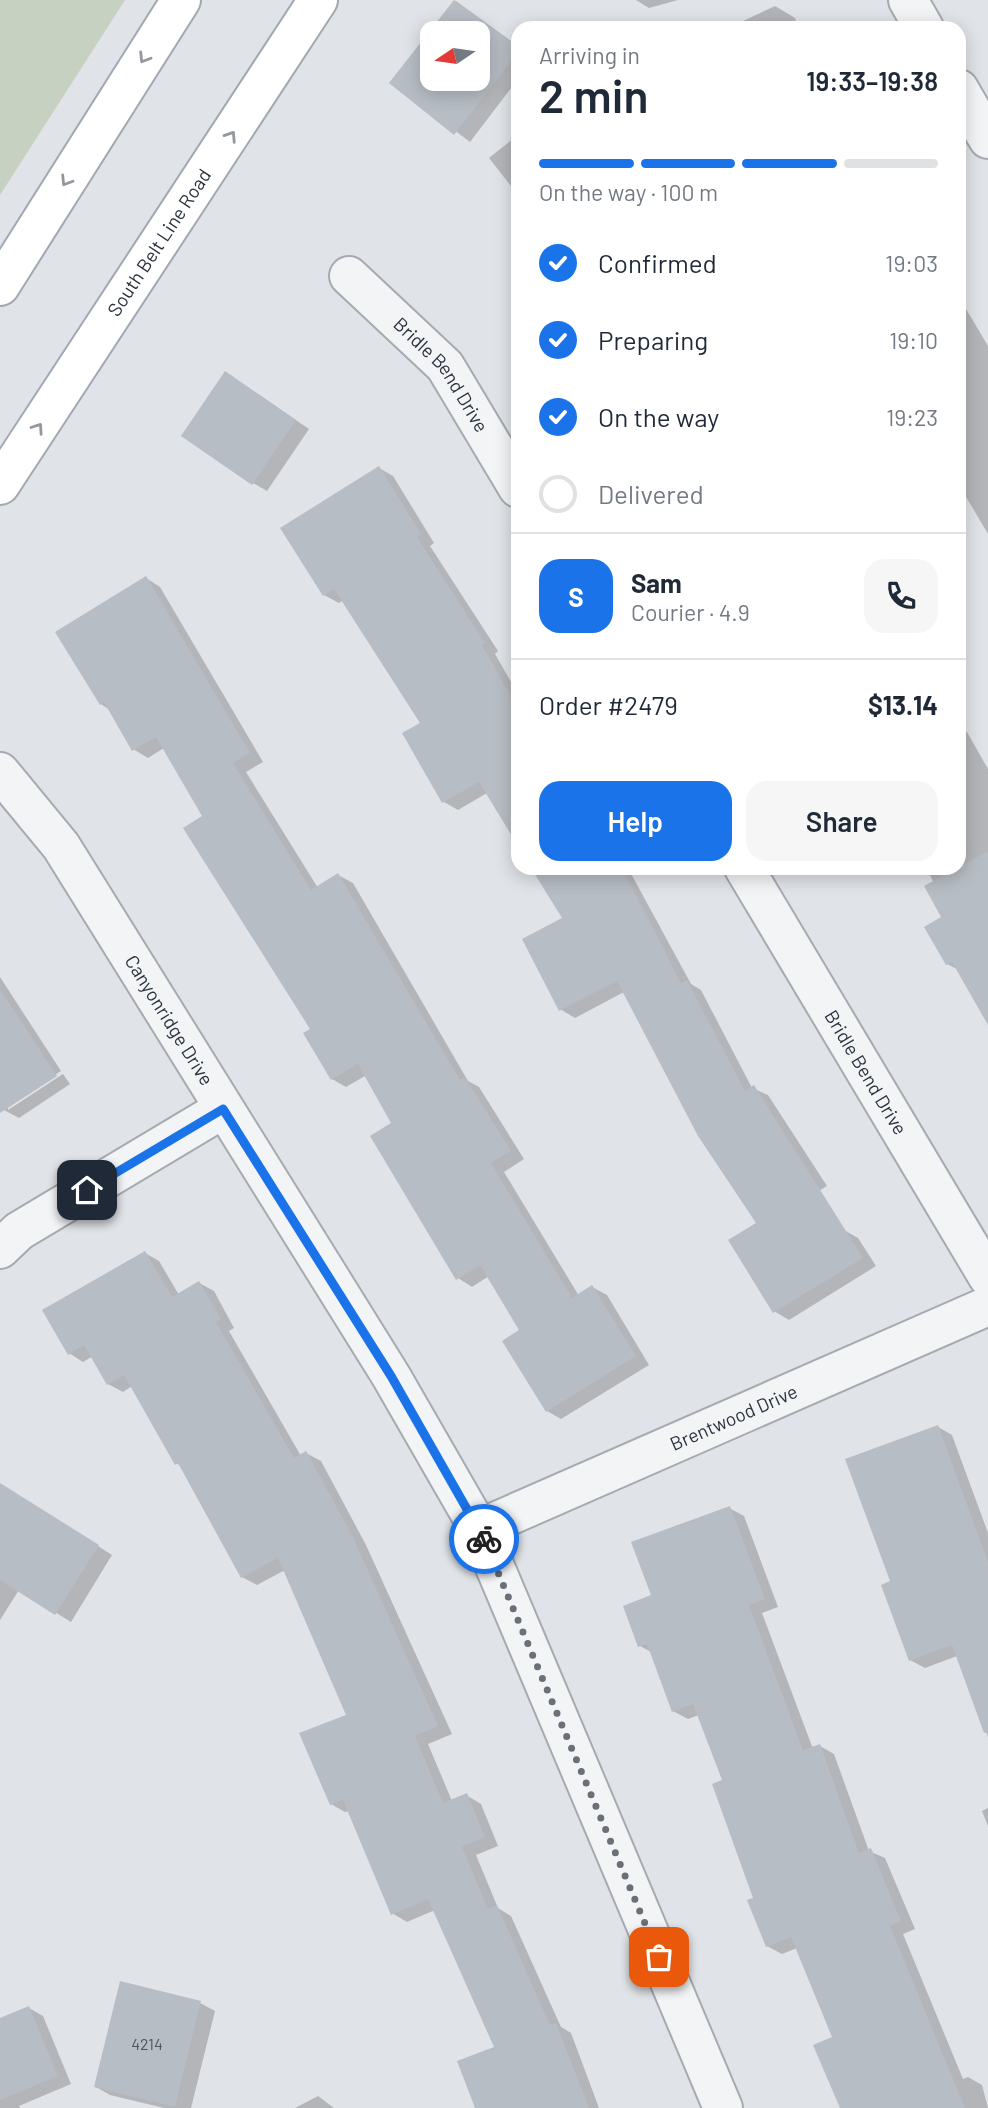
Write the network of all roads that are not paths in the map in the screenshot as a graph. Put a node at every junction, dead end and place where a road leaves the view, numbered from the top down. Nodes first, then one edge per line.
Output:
1 (181, 0) edge
2 (318, 0) edge
3 (908, 0) edge
4 (921, 21) edge
5 (966, 101) edge
6 (988, 139) edge
7 (349, 276) dead end
8 (0, 286) edge
9 (511, 476) edge
10 (0, 485) edge
11 (0, 772) edge
12 (748, 875) edge
13 (223, 1109) junction
14 (0, 1249) edge
15 (988, 1277) edge
16 (988, 1306) edge
17 (479, 1529) junction
18 (723, 2108) edge

1 -> 8 main road
10 -> 2 main road, South Belt Line Road
3 - 4 street
5 - 6 street
7 - 9 street, Bridle Bend Drive
11 - 13 street, Canyonridge Drive
12 - 15 street, Bridle Bend Drive
13 - 14 street
13 - 17 street, Canyonridge Drive
16 - 17 street, Brentwood Drive
17 - 18 street, Canyonridge Drive

